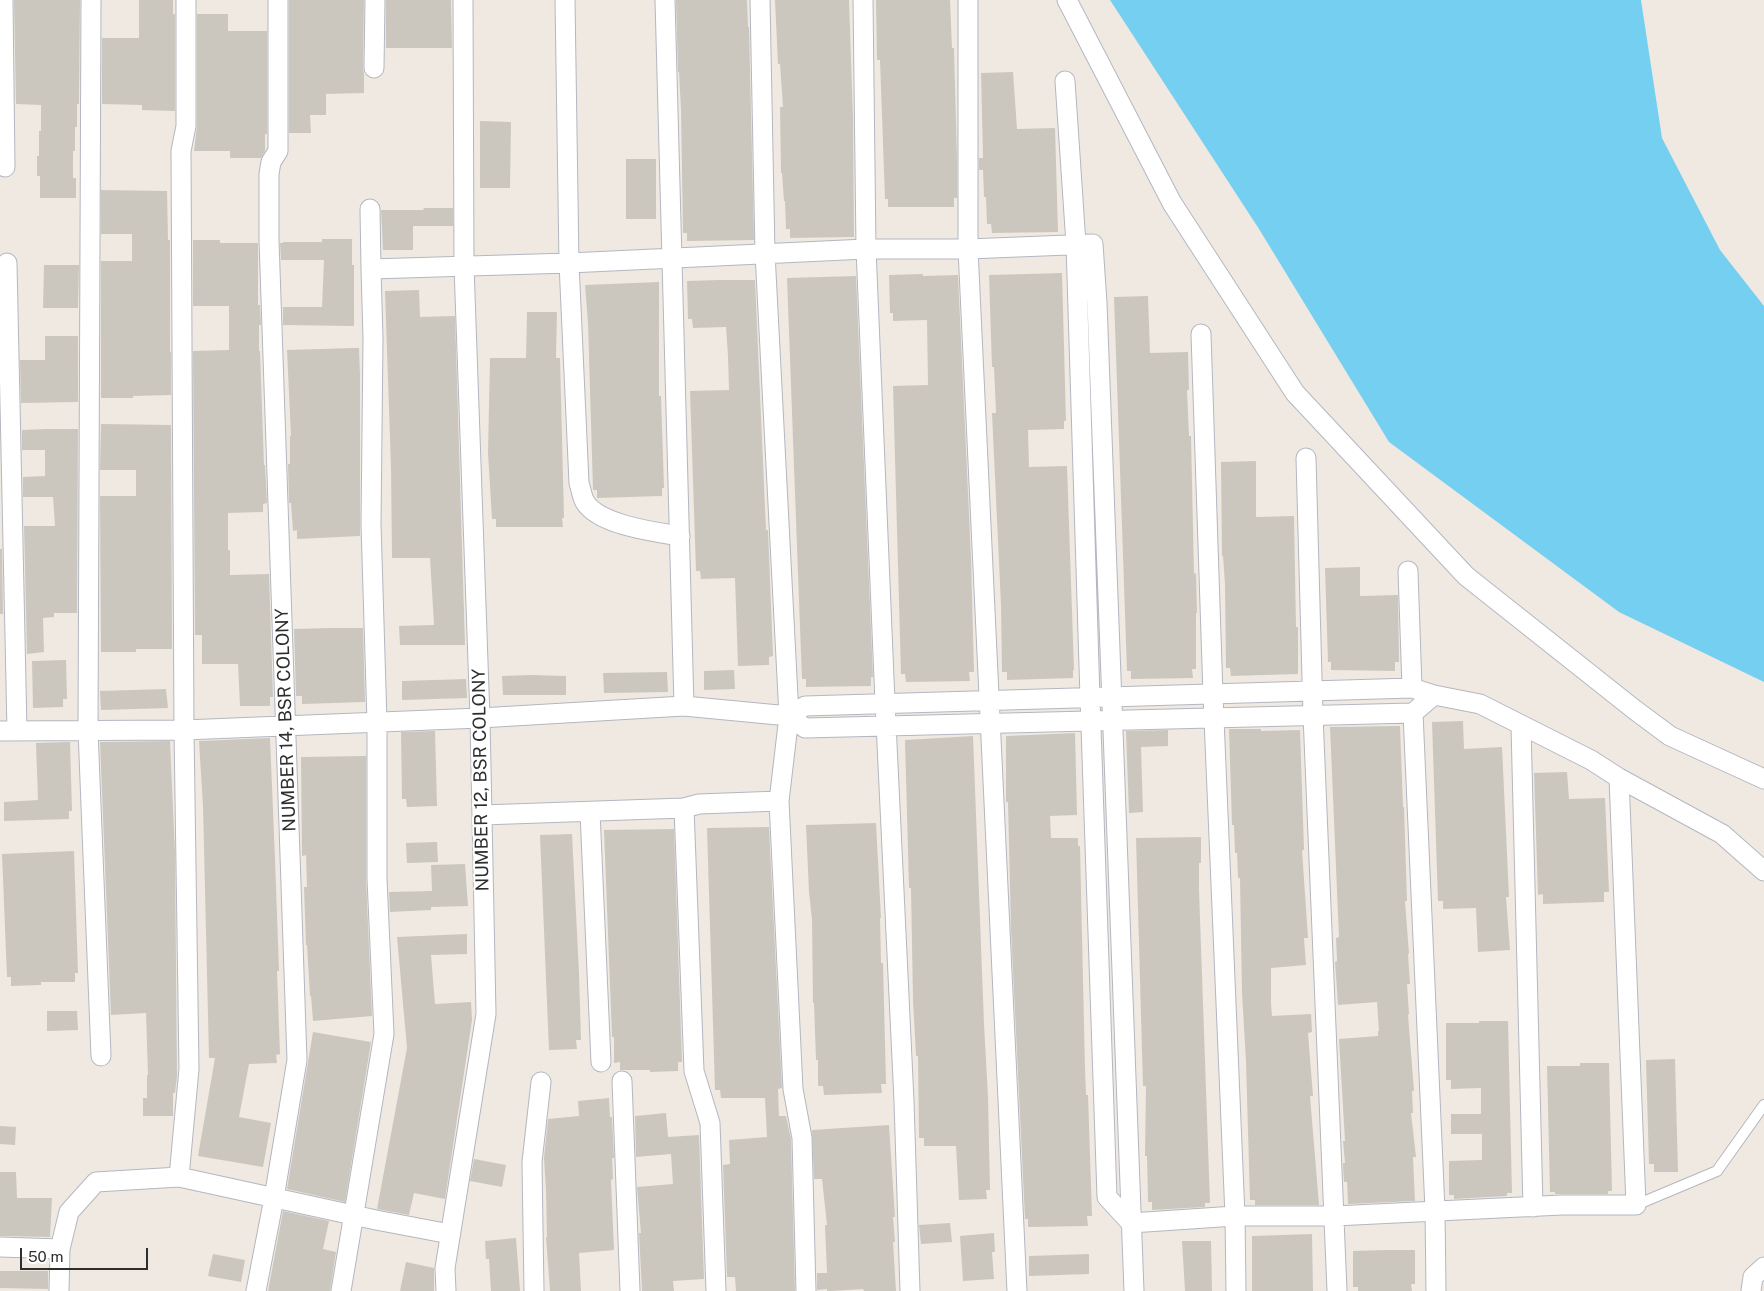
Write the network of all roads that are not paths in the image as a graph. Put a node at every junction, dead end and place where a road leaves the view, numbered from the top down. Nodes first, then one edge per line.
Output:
1 (3, 0) edge
2 (92, 0) edge
3 (186, 0) edge
4 (278, 0) edge
5 (375, 0) edge
6 (463, 0) edge
7 (565, 0) edge
8 (665, 0) edge
9 (760, 0) edge
10 (863, 0) edge
11 (968, 0) edge
12 (1067, 0) edge
13 (374, 68) dead end
14 (1065, 81) dead end
15 (5, 167) dead end
16 (370, 209) dead end
17 (1076, 244) junction
18 (866, 249) junction
19 (968, 249) junction
20 (765, 253) junction
21 (673, 258) junction
22 (7, 263) dead end
23 (569, 263) junction
24 (464, 266) junction
25 (371, 269) junction
26 (1200, 334) dead end
27 (1306, 458) dead end
28 (680, 536) junction
29 (1408, 571) dead end
30 (1412, 688) junction
31 (1313, 691) junction
32 (1213, 695) junction
33 (1434, 695) junction
34 (1090, 698) junction
35 (1111, 698) junction
36 (989, 701) junction
37 (885, 702) junction
38 (684, 706) junction
39 (1413, 713) junction
40 (1314, 715) junction
41 (788, 716) junction
42 (1214, 717) junction
43 (480, 718) junction
44 (1091, 720) junction
45 (1112, 720) junction
46 (377, 722) junction
47 (990, 723) junction
48 (287, 726) junction
49 (886, 726) junction
50 (1521, 726) junction
51 (88, 730) junction
52 (184, 730) junction
53 (8, 731) edge
54 (1619, 778) junction
55 (1764, 779) edge
56 (779, 801) junction
57 (684, 808) junction
58 (590, 812) junction
59 (482, 816) junction
60 (1764, 871) edge
61 (100, 1056) dead end
62 (601, 1062) dead end
63 (622, 1081) dead end
64 (541, 1082) dead end
65 (1764, 1105) edge
66 (173, 1177) junction
67 (274, 1198) junction
68 (1636, 1205) junction
69 (1533, 1207) junction
70 (1434, 1210) junction
71 (354, 1215) junction
72 (1235, 1216) junction
73 (1334, 1216) junction
74 (1131, 1223) junction
75 (450, 1234) junction
76 (0, 1247) edge
77 (60, 1249) junction
78 (1764, 1267) edge
79 (59, 1291) edge
80 (256, 1291) edge
81 (341, 1291) edge
82 (446, 1291) edge
83 (534, 1291) edge
84 (630, 1291) edge
85 (716, 1291) edge
86 (806, 1291) edge
87 (910, 1291) edge
88 (1017, 1291) edge
89 (1134, 1291) edge
90 (1236, 1291) edge
91 (1337, 1291) edge
92 (1436, 1291) edge
93 (1751, 1291) edge

1 - 15 street
2 - 51 street
3 - 52 street
4 - 48 street, NUMBER 14, BSR COLONY
5 - 13 street
6 - 24 street, NUMBER 12, BSR COLONY
7 - 23 street
8 - 21 street
9 - 20 street
10 - 18 street
11 - 19 street
12 - 55 street
14 - 17 street
16 - 25 street
17 - 19 street
17 - 34 street
17 - 35 street
18 - 19 street
18 - 20 street
18 - 37 street
19 - 36 street
20 - 21 street
20 - 41 street
21 - 23 street
21 - 28 street
22 - 53 street
23 - 24 street
23 - 28 street
24 - 25 street
24 - 43 street, NUMBER 12, BSR COLONY
25 - 46 street
26 - 32 street
27 - 31 street
28 - 38 street
29 - 30 street
30 - 31 street
30 - 33 street
31 - 32 street
31 - 40 street
32 - 35 street
32 - 42 street
33 - 39 street
33 - 50 street
34 - 35 street
34 - 36 street
34 - 44 street
35 - 45 street
36 - 37 street
36 - 47 street
37 - 41 street
37 - 49 street
38 - 41 street
38 - 43 street
39 - 40 street
39 - 70 street
40 - 42 street
40 - 73 street
41 - 49 street
41 - 56 street
42 - 45 street
42 - 72 street
43 - 46 street
43 - 59 street, NUMBER 12, BSR COLONY
44 - 45 street
44 - 47 street
44 - 74 street
45 - 74 street
46 - 48 street
46 - 71 street
47 - 49 street
47 - 88 street
48 - 52 street
48 - 67 street, NUMBER 14, BSR COLONY
49 - 87 street
50 - 54 street
50 - 69 street
51 - 52 street
51 - 53 street
51 - 61 street
52 - 66 street
54 - 60 street
54 - 68 street
56 - 57 street
56 - 86 street
57 - 58 street
57 - 85 street
58 - 59 street
58 - 62 street
59 - 75 street, NUMBER 12, BSR COLONY
63 - 84 street
64 - 83 street
65 - 68 lane
66 - 67 street
66 - 77 street
67 - 71 street
67 - 80 street, NUMBER 14, BSR COLONY
68 - 69 street
69 - 70 street
70 - 73 street
70 - 92 street
71 - 75 street
71 - 81 street
72 - 73 street
72 - 74 street
72 - 90 street
73 - 91 street
74 - 89 street
75 - 82 street, NUMBER 12, BSR COLONY
76 - 77 street
77 - 79 street
78 - 93 street

